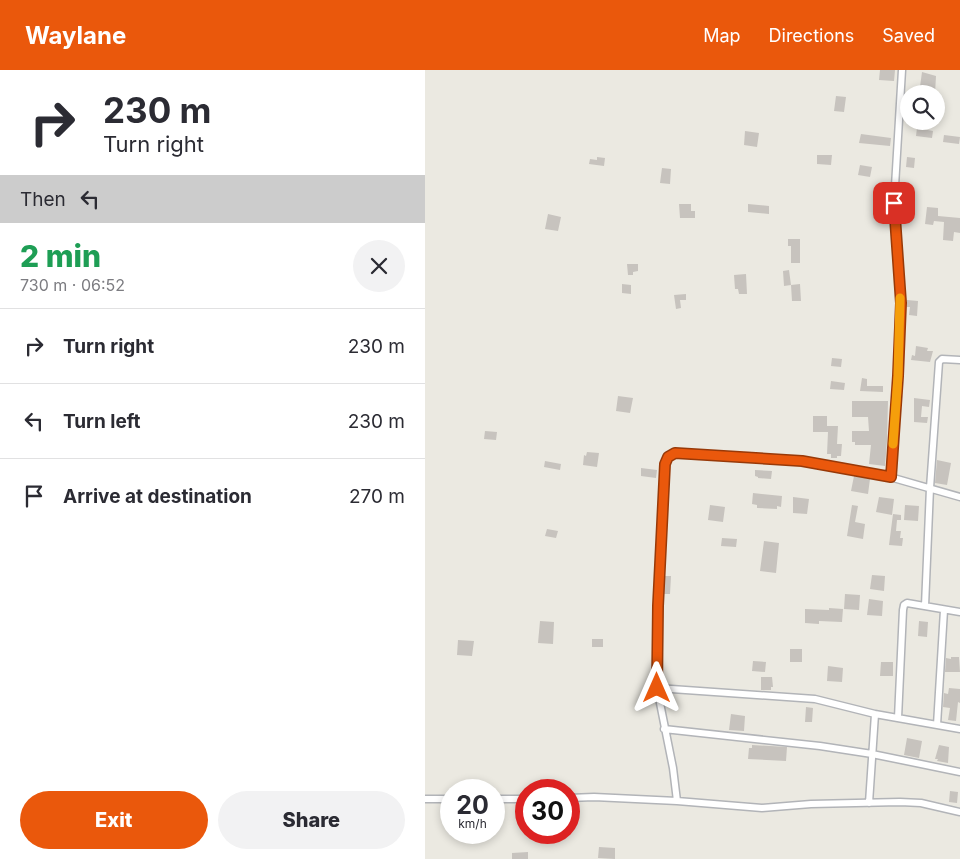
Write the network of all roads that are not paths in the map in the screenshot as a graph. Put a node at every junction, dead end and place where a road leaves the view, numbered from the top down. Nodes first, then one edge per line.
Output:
1 (901, 70) edge
2 (960, 360) edge
3 (891, 477) junction
4 (930, 488) junction
5 (960, 497) edge
6 (925, 606) junction
7 (944, 610) junction
8 (960, 612) edge
9 (657, 688) junction
10 (875, 714) junction
11 (898, 718) junction
12 (937, 725) junction
13 (960, 729) edge
14 (664, 730) junction
15 (872, 754) junction
16 (960, 772) edge
17 (580, 798) edge
18 (425, 799) edge
19 (440, 799) edge
20 (677, 801) junction
21 (869, 803) junction
22 (960, 812) edge

1 - 3 street
2 - 4 street
3 - 4 street
3 - 9 street
4 - 5 street
4 - 6 street
6 - 7 street
6 - 11 street
7 - 8 street
7 - 12 street
9 - 10 street
9 - 14 street
10 - 11 street
10 - 15 street
11 - 12 street
12 - 13 street
14 - 15 street
14 - 20 street
15 - 16 street
15 - 21 street
17 - 20 street
18 - 19 street
20 - 21 street
21 - 22 street

